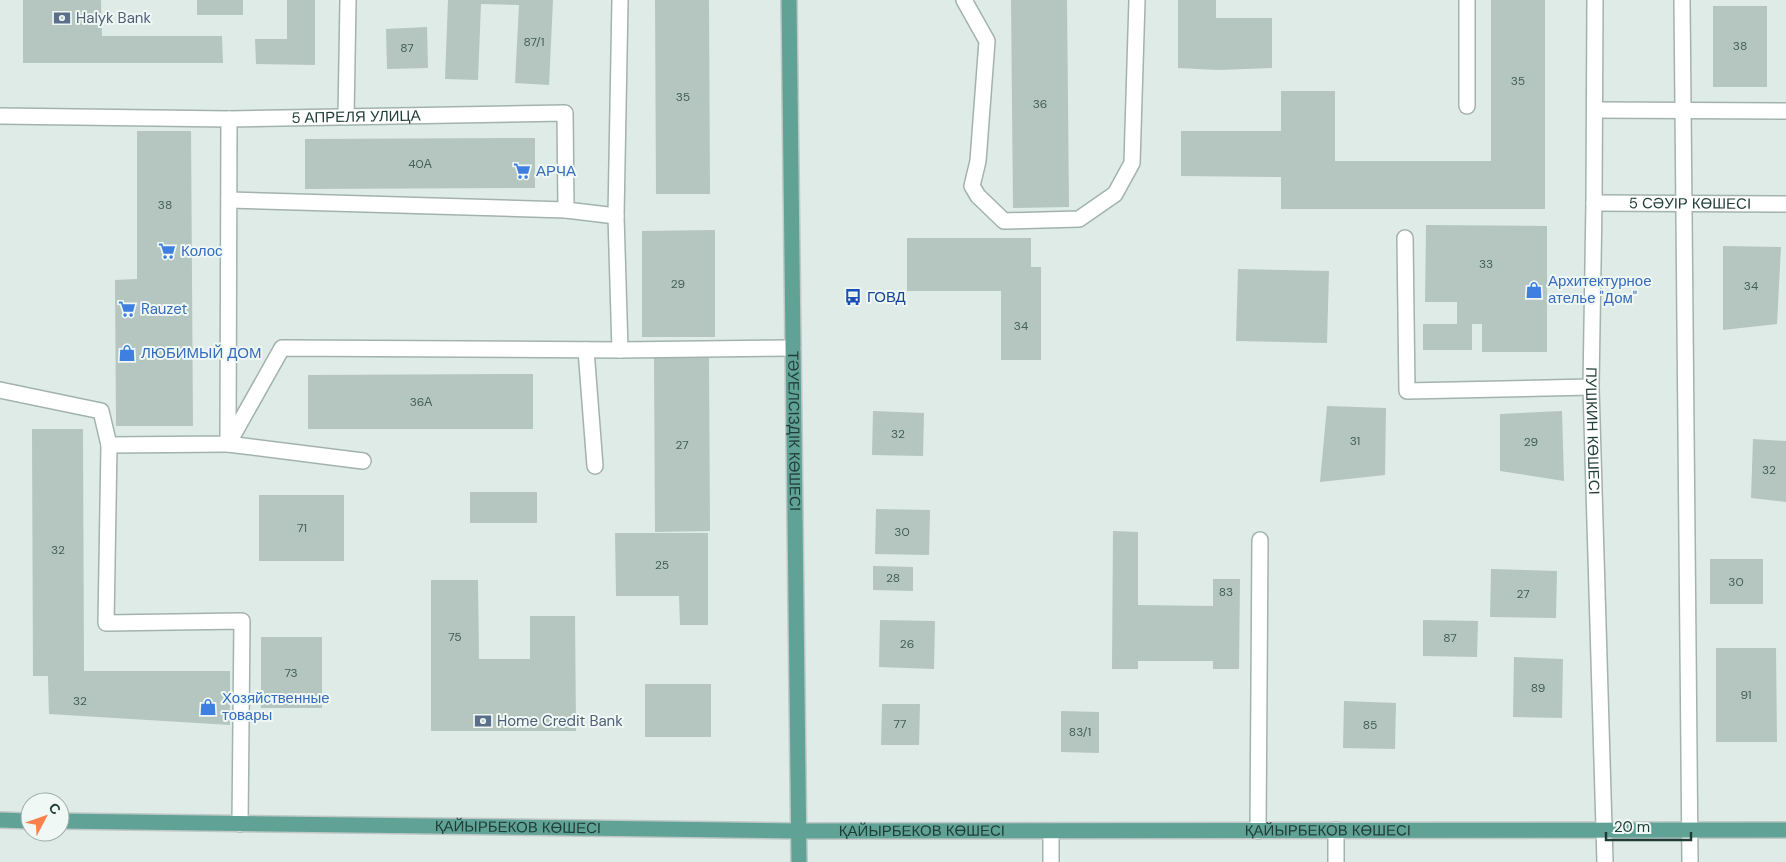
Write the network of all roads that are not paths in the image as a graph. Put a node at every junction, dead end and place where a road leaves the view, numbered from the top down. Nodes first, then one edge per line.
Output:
1 (348, 0) edge
2 (620, 0) edge
3 (789, 0) edge
4 (964, 0) edge
5 (1137, 0) edge
6 (1467, 0) edge
7 (1595, 0) edge
8 (1682, 0) edge
9 (1467, 106) dead end
10 (1595, 110) junction
11 (1683, 111) junction
12 (1786, 111) edge
13 (0, 116) edge
14 (346, 117) junction
15 (229, 119) junction
16 (229, 200) junction
17 (1594, 203) junction
18 (1684, 204) junction
19 (1786, 204) edge
20 (566, 210) junction
21 (616, 216) junction
22 (1405, 238) dead end
23 (793, 348) junction
24 (586, 350) junction
25 (620, 350) junction
26 (1592, 387) junction
27 (0, 390) edge
28 (228, 444) junction
29 (109, 445) junction
30 (363, 461) dead end
31 (595, 466) dead end
32 (1260, 540) dead end
33 (0, 820) edge
34 (20, 821) edge
35 (70, 821) edge
36 (240, 824) junction
37 (1336, 830) junction
38 (1605, 830) junction
39 (1690, 830) junction
40 (1786, 830) edge
41 (798, 831) junction
42 (1051, 831) junction
43 (1258, 831) junction
44 (799, 862) edge
45 (1051, 862) edge
46 (1336, 862) edge
47 (1605, 862) edge
48 (1690, 862) edge

1 - 14 street
2 - 21 street
3 - 23 main road, ТӘУЕЛСІЗДІК КӨШЕСІ
4 - 5 street
6 - 9 street
7 - 10 street, ПУШКИН КӨШЕСІ
8 - 11 street
10 - 11 street
10 - 17 street, ПУШКИН КӨШЕСІ
11 - 12 street
11 - 18 street
13 - 15 street, 5 АПРЕЛЯ УЛИЦА
14 - 15 street, 5 АПРЕЛЯ УЛИЦА
14 - 20 street, 5 АПРЕЛЯ УЛИЦА
15 - 16 street
16 - 20 street
16 - 28 street
17 - 18 street, 5 СӘУІР КӨШЕСІ
17 - 26 street, ПУШКИН КӨШЕСІ
18 - 19 street, 5 СӘУІР КӨШЕСІ
18 - 39 street
20 - 21 street
21 - 25 street
22 - 26 street
23 - 25 street
23 - 41 main road, ТӘУЕЛСІЗДІК КӨШЕСІ
24 - 25 street
24 - 28 street
24 - 31 street
26 - 38 street, ПУШКИН КӨШЕСІ
27 - 29 street
28 - 29 street
28 - 30 street
29 - 36 street
32 - 43 street
33 - 34 main road
35 - 36 main road, ҚАЙЫРБЕКОВ КӨШЕСІ
36 - 41 main road, ҚАЙЫРБЕКОВ КӨШЕСІ
37 - 38 main road, ҚАЙЫРБЕКОВ КӨШЕСІ
37 - 43 main road, ҚАЙЫРБЕКОВ КӨШЕСІ
37 - 46 street
38 - 39 main road, ҚАЙЫРБЕКОВ КӨШЕСІ
38 - 47 street, ПУШКИН КӨШЕСІ
39 - 40 main road, ҚАЙЫРБЕКОВ КӨШЕСІ
39 - 48 street
41 - 42 main road, ҚАЙЫРБЕКОВ КӨШЕСІ
41 - 44 main road, ТӘУЕЛСІЗДІК КӨШЕСІ
42 - 43 main road, ҚАЙЫРБЕКОВ КӨШЕСІ
42 - 45 street

